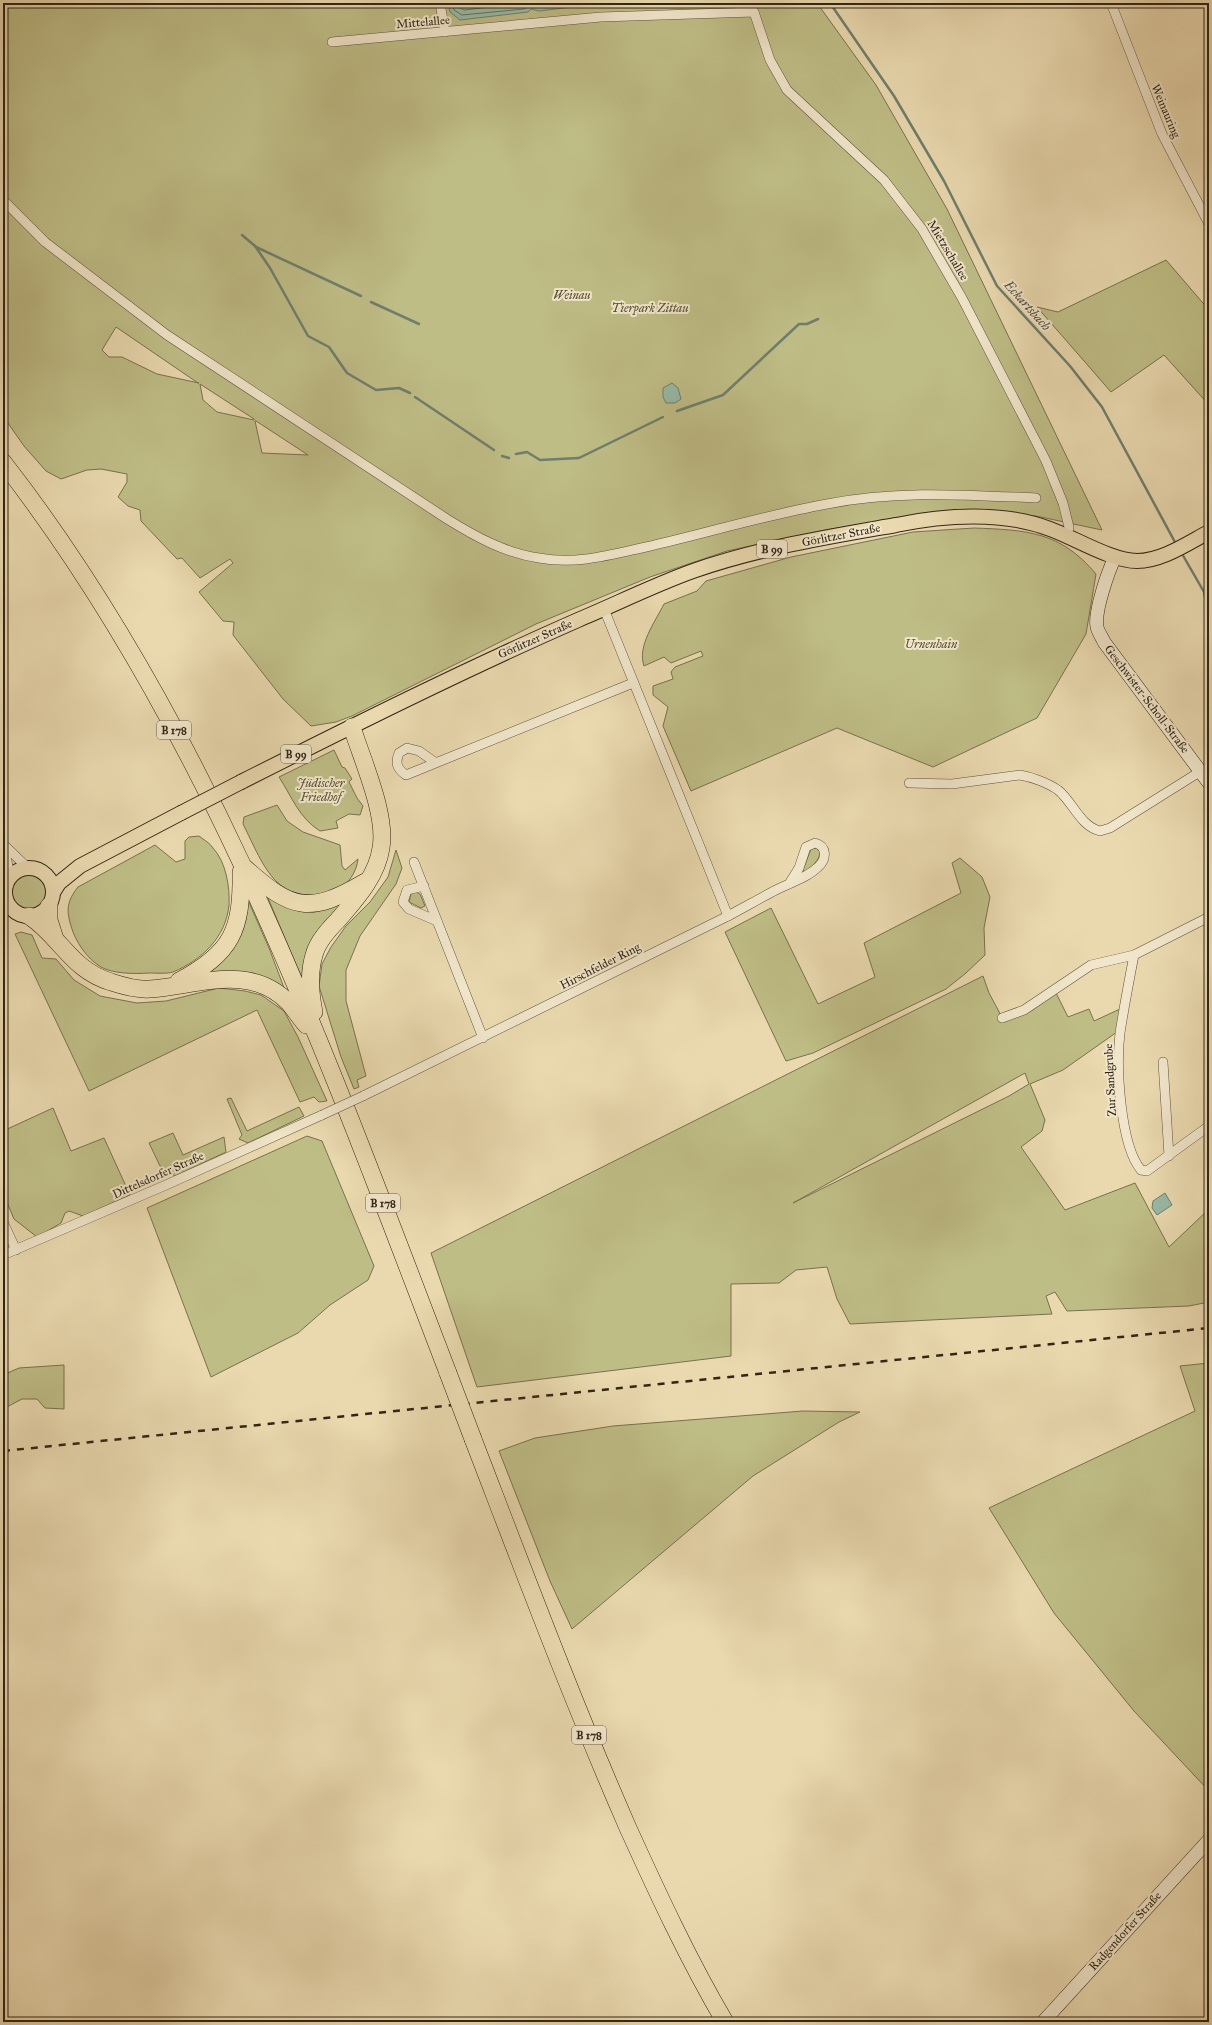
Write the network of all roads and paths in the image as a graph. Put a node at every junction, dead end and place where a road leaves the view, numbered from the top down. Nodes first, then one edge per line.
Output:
1 (440, 3) edge
2 (1111, 3) edge
3 (754, 12) joint
4 (445, 32) junction
5 (332, 42) dead end
6 (3, 200) edge
7 (1209, 224) edge
8 (3, 462) edge
9 (1036, 498) dead end
10 (1209, 532) edge
11 (1066, 536) junction
12 (1115, 557) junction
13 (604, 609) junction
14 (633, 683) junction
15 (352, 727) junction
16 (436, 763) dead end
17 (1201, 770) junction
18 (909, 783) dead end
19 (1209, 783) edge
20 (3, 845) edge
21 (414, 862) dead end
22 (241, 864) junction
23 (80, 866) junction
24 (28, 868) junction
25 (45, 873) junction
26 (10, 877) junction
27 (368, 880) junction
28 (790, 884) junction
29 (424, 886) junction
30 (4, 893) edge
31 (51, 898) junction
32 (8, 911) edge
33 (29, 916) junction
34 (728, 916) junction
35 (1209, 916) edge
36 (437, 921) junction
37 (55, 939) junction
38 (1134, 955) junction
39 (169, 987) junction
40 (1002, 1018) dead end
41 (483, 1038) junction
42 (321, 1044) junction
43 (1163, 1062) dead end
44 (363, 1096) joint
45 (1209, 1126) edge
46 (1168, 1156) junction
47 (3, 1222) edge
48 (16, 1250) junction
49 (3, 1255) edge
50 (1209, 1840) edge
51 (725, 2022) edge
52 (1043, 2022) edge

1 - 4 street
2 - 7 street, Weinauring
3 - 4 street, Mittelallee
3 - 11 street, Mietzschallee
4 - 5 street, Mittelallee
6 - 9 street
8 - 22 highway, B 178
10 - 12 main road, Görlitzer Straße / B 99
11 - 12 main road, Görlitzer Straße / B 99
11 - 13 main road, Görlitzer Straße / B 99
12 - 17 street, Geschwister-Scholl-Straße
13 - 14 street
13 - 15 main road, Görlitzer Straße / B 99
14 - 16 street
14 - 34 street
15 - 23 main road, B 99, bridge
15 - 27 highway
17 - 18 street
17 - 19 street, Geschwister-Scholl-Straße
20 - 24 street
20 - 26 street
21 - 29 street
22 - 27 highway
22 - 39 highway
22 - 42 highway, B 178
23 - 25 main road, B 99
23 - 31 main road, B 99
24 - 25 main road
24 - 26 main road
25 - 31 main road
26 - 30 main road
27 - 42 highway
28 - 28 street, Hirschfelder Ring
28 - 34 street, Hirschfelder Ring
29 - 36 street
29 - 36 street
30 - 32 main road
31 - 33 main road
31 - 37 highway
32 - 33 main road
33 - 37 highway
34 - 41 street, Hirschfelder Ring
35 - 38 street
36 - 41 street
37 - 39 highway
38 - 40 street
38 - 46 street, Zur Sandgrube
39 - 42 highway
41 - 44 street, Hirschfelder Ring
42 - 51 highway, B 178, bridge
43 - 46 street
44 - 48 street, Dittelsdorfer Straße, bridge
45 - 46 street, Zur Sandgrube
47 - 48 street
48 - 49 street, Dittelsdorfer Straße
50 - 52 street, Radgendorfer Straße

